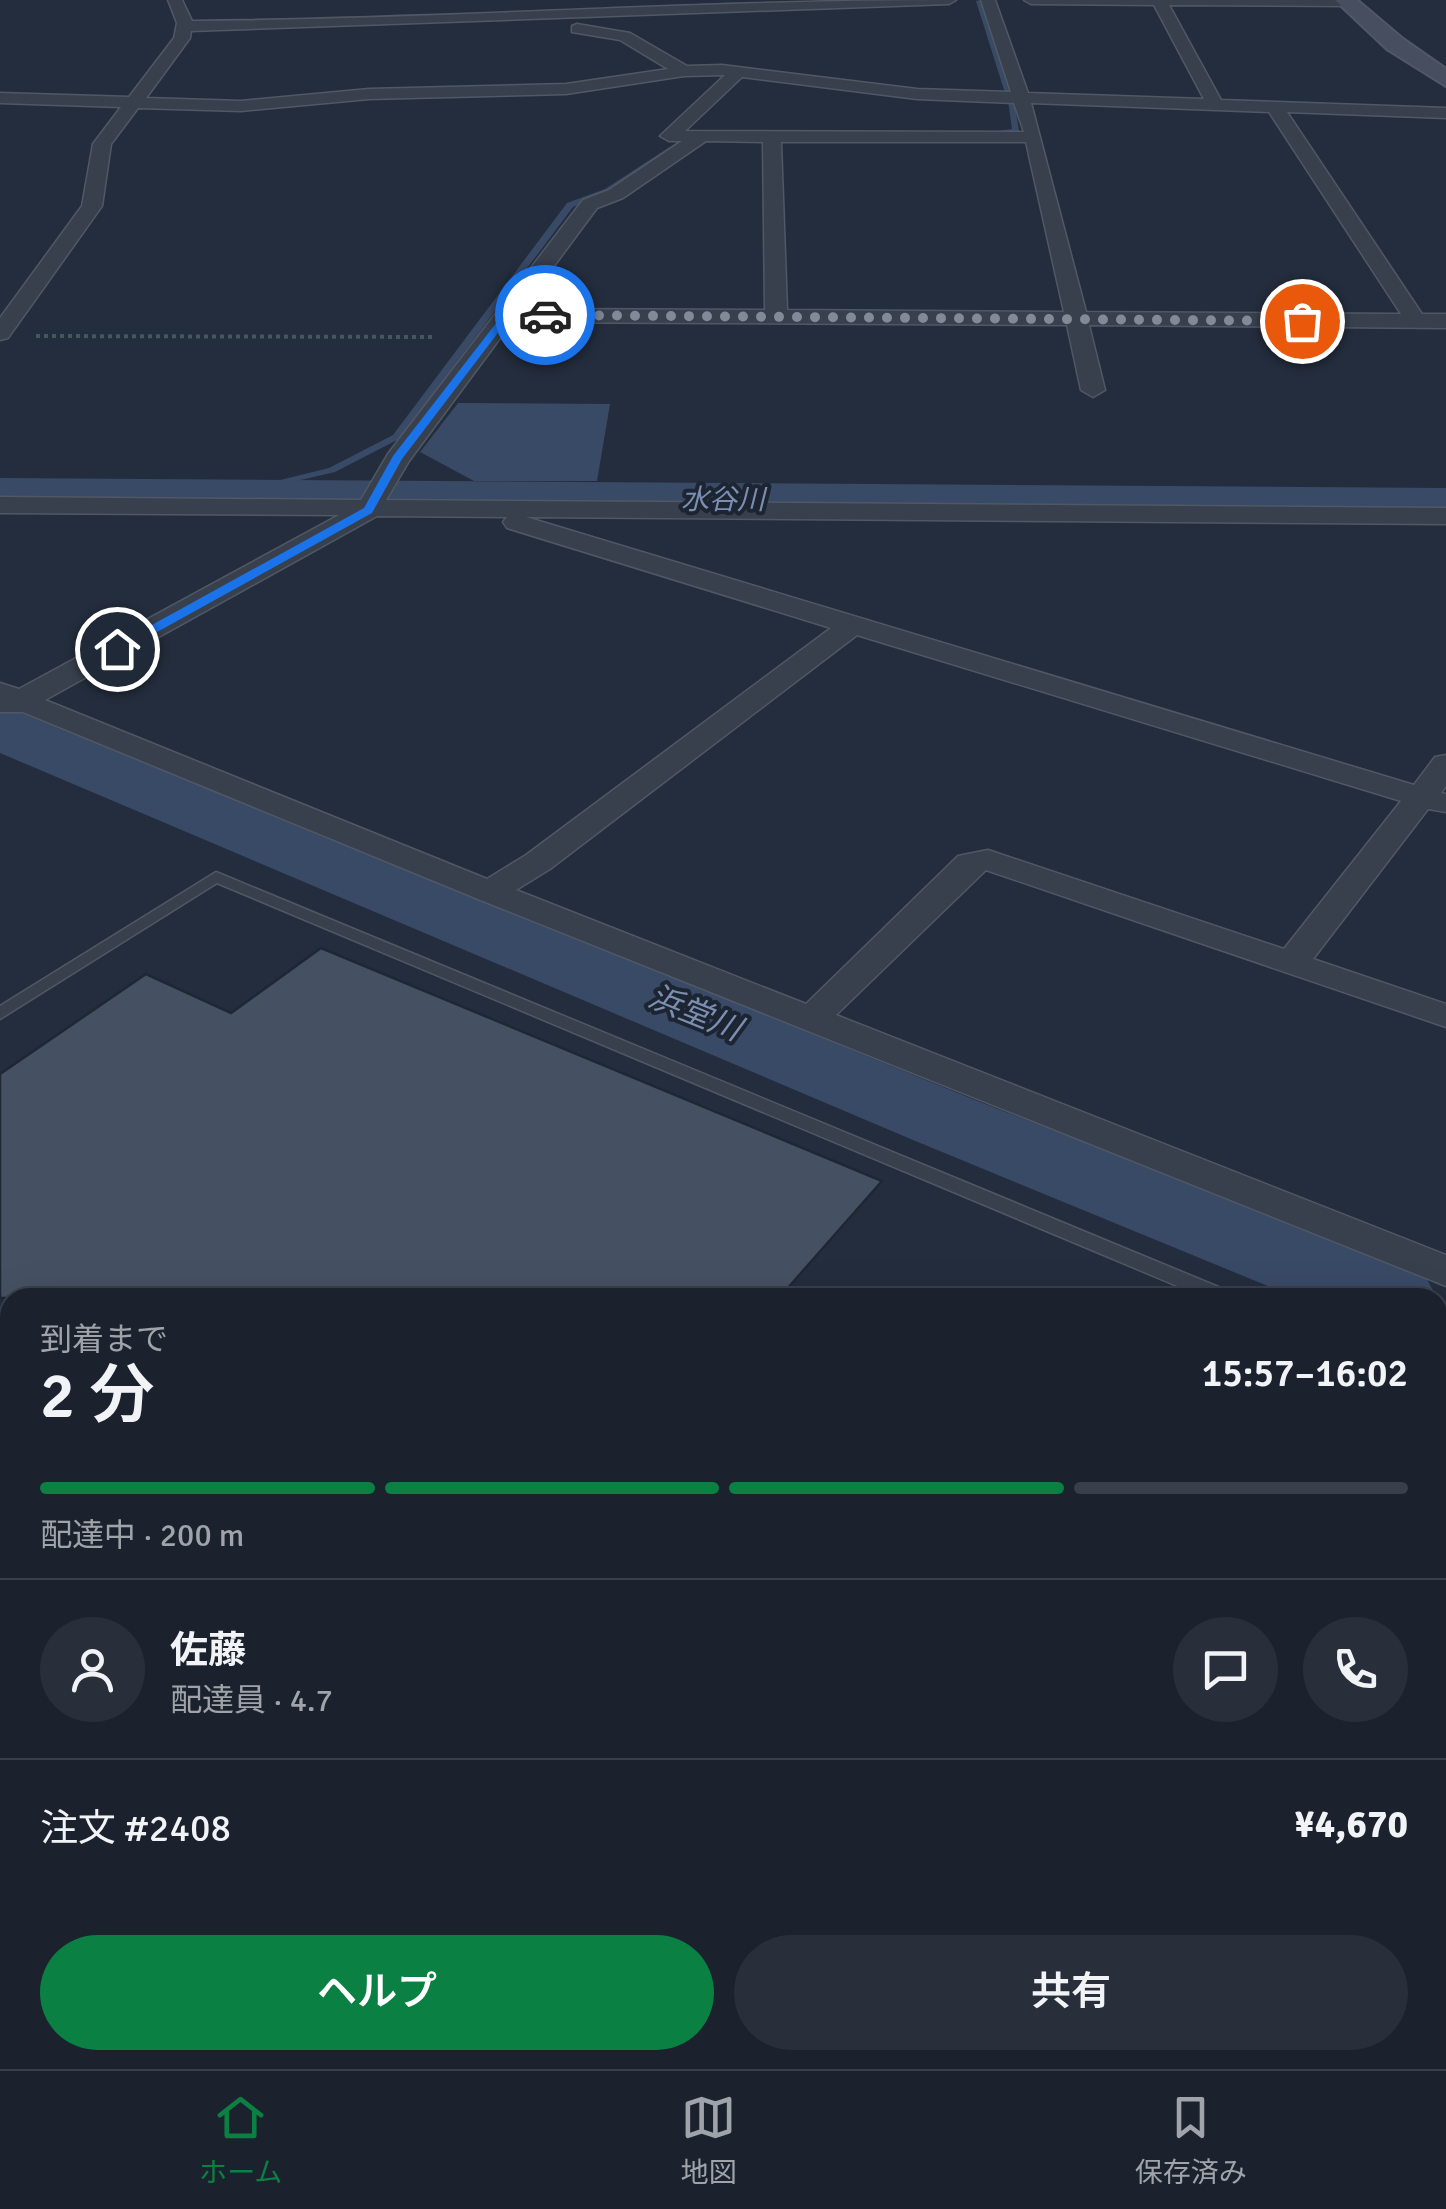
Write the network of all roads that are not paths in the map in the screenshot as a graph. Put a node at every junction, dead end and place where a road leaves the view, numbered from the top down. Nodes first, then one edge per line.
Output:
1 (175, 0) edge
2 (480, 0) edge
3 (949, 0) edge
4 (988, 0) edge
5 (1031, 0) edge
6 (1160, 1) edge
7 (1346, 1) edge
8 (512, 15) junction
9 (184, 26) junction
10 (684, 71) junction
11 (738, 72) junction
12 (1446, 80) edge
13 (1022, 96) junction
14 (0, 98) edge
15 (1214, 104) junction
16 (131, 105) junction
17 (1274, 106) junction
18 (1446, 113) edge
19 (702, 136) junction
20 (772, 136) junction
21 (1034, 137) junction
22 (507, 314) junction
23 (776, 319) junction
24 (1076, 320) junction
25 (1416, 321) junction
26 (1446, 322) edge
27 (10, 334) edge
28 (1092, 390) dead end
29 (373, 501) junction
30 (0, 505) edge
31 (477, 510) junction
32 (1446, 516) edge
33 (853, 624) junction
34 (7, 703) edge
35 (1446, 764) edge
36 (1434, 800) edge
37 (490, 892) junction
38 (1291, 964) junction
39 (0, 1014) edge
40 (1446, 1016) edge
41 (811, 1019) junction
42 (1446, 1271) edge
43 (1202, 1288) edge

1 - 9 street
2 - 8 street
3 - 8 street
4 - 13 street
5 - 6 street
6 - 7 street
6 - 15 street
7 - 12 main road
8 - 9 street
8 - 10 street
9 - 16 street
10 - 11 street
10 - 16 street
11 - 13 street
11 - 19 street
13 - 15 street
13 - 21 street
14 - 16 street
15 - 17 street
16 - 27 street
17 - 18 street
17 - 25 street
19 - 20 street
19 - 22 street
20 - 21 street
20 - 23 street
21 - 24 street
22 - 23 street
22 - 29 street
23 - 24 street
24 - 25 street
24 - 28 street
25 - 26 street
29 - 30 street
29 - 31 street
29 - 34 street
31 - 32 street
31 - 33 street
33 - 36 street
33 - 37 street
34 - 37 street
35 - 36 street
36 - 38 street
37 - 41 street
38 - 40 street
38 - 41 street
39 - 43 lane
41 - 42 street

